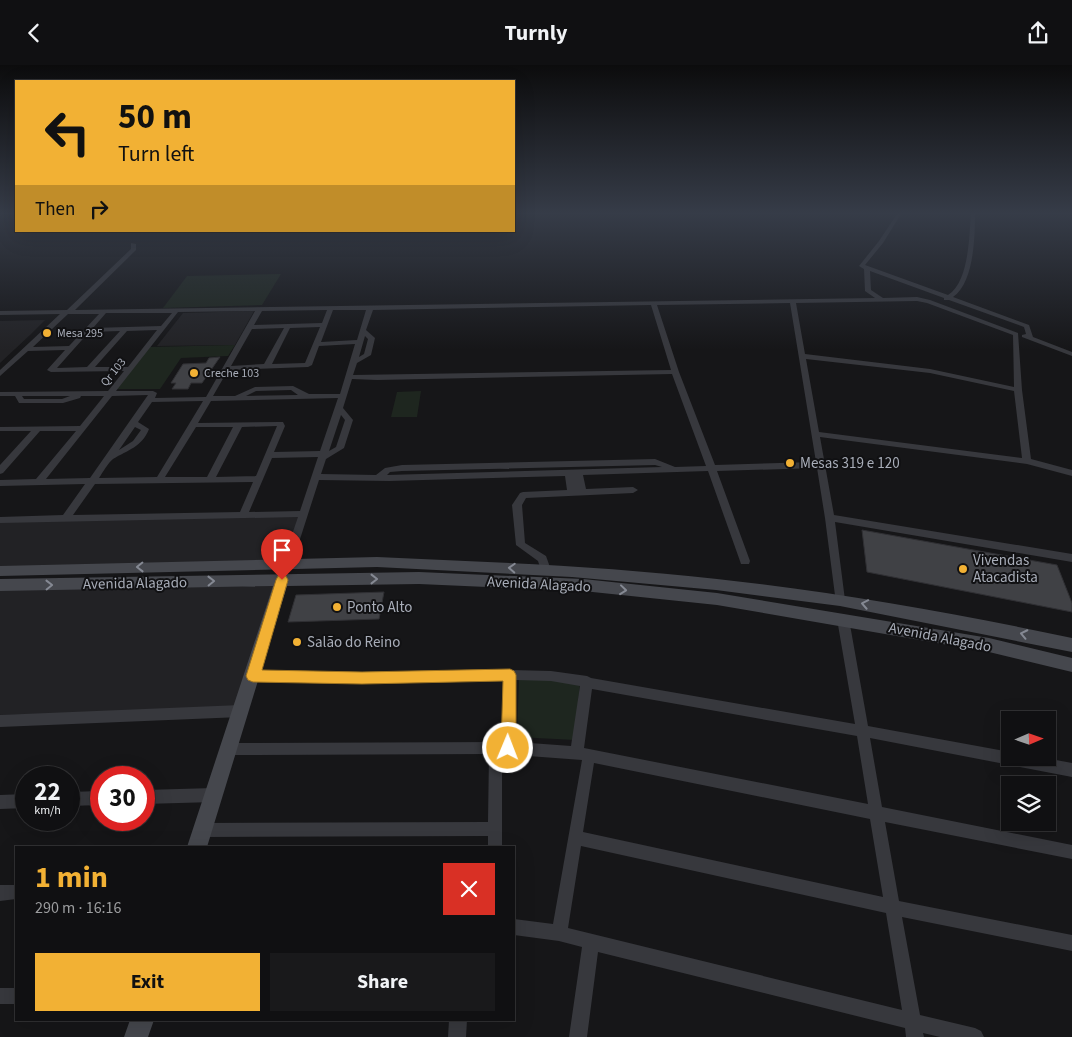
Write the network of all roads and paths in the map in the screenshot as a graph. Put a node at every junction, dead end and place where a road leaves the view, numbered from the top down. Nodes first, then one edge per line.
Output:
1 (123, 259) edge
2 (867, 259) edge
3 (967, 259) edge
4 (867, 268) junction
5 (950, 298) junction
6 (881, 299) junction
7 (793, 301) junction
8 (932, 302) junction
9 (653, 303) junction
10 (370, 308) junction
11 (260, 309) junction
12 (331, 309) junction
13 (177, 310) junction
14 (105, 311) junction
15 (67, 312) junction
16 (0, 313) edge
17 (325, 325) junction
18 (288, 326) junction
19 (250, 327) junction
20 (163, 328) junction
21 (125, 329) junction
22 (87, 330) junction
23 (363, 331) junction
24 (1016, 334) junction
25 (1030, 337) junction
26 (360, 342) junction
27 (317, 343) junction
28 (69, 348) junction
29 (26, 349) junction
30 (1072, 354) edge
31 (802, 356) junction
32 (354, 362) junction
33 (267, 366) junction
34 (226, 368) junction
35 (130, 369) junction
36 (89, 370) junction
37 (645, 372) junction
38 (675, 372) junction
39 (618, 373) junction
40 (0, 374) edge
41 (349, 377) junction
42 (410, 377) junction
43 (377, 378) junction
44 (1018, 390) junction
45 (110, 393) junction
46 (0, 395) edge
47 (343, 396) junction
48 (208, 399) junction
49 (150, 400) junction
50 (338, 408) junction
51 (134, 423) junction
52 (239, 424) junction
53 (193, 425) junction
54 (82, 428) junction
55 (0, 429) edge
56 (37, 429) junction
57 (815, 434) junction
58 (269, 455) junction
59 (322, 456) junction
60 (110, 457) junction
61 (1026, 461) junction
62 (821, 465) junction
63 (710, 469) junction
64 (674, 470) junction
65 (0, 471) edge
66 (574, 472) junction
67 (1072, 473) edge
68 (316, 477) junction
69 (379, 477) junction
70 (160, 479) junction
71 (210, 479) junction
72 (259, 479) junction
73 (92, 481) junction
74 (39, 482) junction
75 (0, 483) edge
76 (634, 490) dead end
77 (577, 492) junction
78 (304, 514) junction
79 (243, 515) junction
80 (66, 518) junction
81 (830, 518) junction
82 (0, 520) edge
83 (1072, 558) edge
84 (745, 561) dead end
85 (546, 570) junction
86 (0, 571) edge
87 (285, 572) junction
88 (0, 585) edge
89 (712, 594) junction
90 (840, 600) junction
91 (843, 619) junction
92 (1072, 645) edge
93 (1072, 665) edge
94 (510, 675) junction
95 (253, 676) junction
96 (587, 681) junction
97 (241, 711) junction
98 (0, 721) edge
99 (863, 731) junction
100 (502, 748) junction
101 (229, 749) junction
102 (583, 754) junction
103 (1072, 770) edge
104 (214, 795) junction
105 (155, 797) edge
106 (15, 801) edge
107 (0, 802) edge
108 (877, 812) junction
109 (495, 829) junction
110 (203, 830) junction
111 (576, 838) junction
112 (198, 846) edge
113 (495, 846) edge
114 (1072, 852) edge
115 (15, 892) edge
116 (0, 893) edge
117 (892, 907) junction
118 (515, 927) edge
119 (559, 933) junction
120 (590, 942) junction
121 (1072, 943) edge
122 (0, 996) edge
123 (15, 996) edge
124 (142, 1021) edge
125 (458, 1021) edge
126 (914, 1029) edge
127 (136, 1037) edge
128 (457, 1037) edge
129 (578, 1037) edge
130 (975, 1037) edge

1 - 15 street
2 - 4 street
3 - 5 street
4 - 5 street
4 - 6 street
5 - 8 street
5 - 25 street
6 - 7 street
6 - 8 street
7 - 9 street
7 - 31 street
8 - 24 street
9 - 10 street
9 - 38 street
10 - 12 street
10 - 23 street
11 - 12 street
11 - 13 street
11 - 19 street
12 - 17 street
13 - 14 street
13 - 20 street, Qr 103
14 - 15 street
14 - 22 street
15 - 16 street
15 - 29 street
17 - 18 street
17 - 27 street
18 - 19 street
18 - 33 street
19 - 34 street
20 - 21 street
20 - 35 street, Qr 103
21 - 22 street
21 - 36 street
22 - 28 street
23 - 26 street
23 - 32 street
24 - 25 street
24 - 44 street
25 - 30 street
26 - 27 street
26 - 32 street
27 - 33 street
28 - 29 street
28 - 36 street
29 - 40 street
31 - 44 street
31 - 57 street
32 - 41 street
33 - 34 street
34 - 48 street
35 - 36 street
35 - 45 street, Qr 103
37 - 38 street
37 - 39 street
37 - 42 street
38 - 63 street
39 - 42 street
39 - 43 street
41 - 43 street
41 - 47 street
42 - 43 street
44 - 61 street
45 - 46 street
45 - 49 street
45 - 54 street, Qr 103
47 - 48 street
47 - 50 street
48 - 49 street
48 - 53 street
49 - 51 street
50 - 59 street
50 - 59 street
51 - 60 street
51 - 60 street
52 - 53 street
52 - 58 street
52 - 71 street
53 - 70 street
54 - 56 street
54 - 74 street, Qr 103
55 - 56 street
56 - 65 street
57 - 61 street
57 - 62 street
58 - 59 street
58 - 72 street
59 - 68 street
60 - 73 street
61 - 67 street
62 - 63 street
62 - 81 street
63 - 64 street
63 - 84 street
64 - 66 street
64 - 69 street
66 - 69 street
66 - 77 street
68 - 69 street
68 - 78 street
70 - 71 street
70 - 73 street
71 - 72 street
72 - 79 street
73 - 74 street
73 - 80 street
74 - 75 street
76 - 77 street
77 - 85 street
78 - 79 street
78 - 87 street
79 - 80 street
80 - 82 street
81 - 83 street
81 - 90 street
85 -> 87 main road, Avenida Alagado
85 - 89 main road, Avenida Alagado
87 -> 86 main road, Avenida Alagado
88 -> 87 main road, Avenida Alagado
87 -> 89 main road, Avenida Alagado
87 - 95 main road
89 - 90 main road, Avenida Alagado
89 - 91 main road, Avenida Alagado
92 -> 90 main road, Avenida Alagado
91 - 93 main road, Avenida Alagado
91 - 99 street
94 - 95 street
94 - 96 street
94 - 100 street
95 - 97 main road
96 - 99 street
96 - 102 street
97 - 98 street
97 - 101 main road
99 - 103 street
99 - 108 street
100 - 101 street
100 - 102 street
100 - 109 street
101 - 104 main road
102 - 108 street
102 - 111 street
104 - 105 street
104 - 110 main road
106 - 107 street
108 - 114 street
108 - 117 street
109 - 110 street
109 - 113 street
110 - 112 main road
111 - 117 street
111 - 119 street
115 - 116 street
117 - 121 street
117 - 126 street
118 - 119 street
119 - 120 street
120 - 126 street
120 - 129 street
122 - 123 street
124 - 127 main road
125 - 128 street
126 - 130 street

